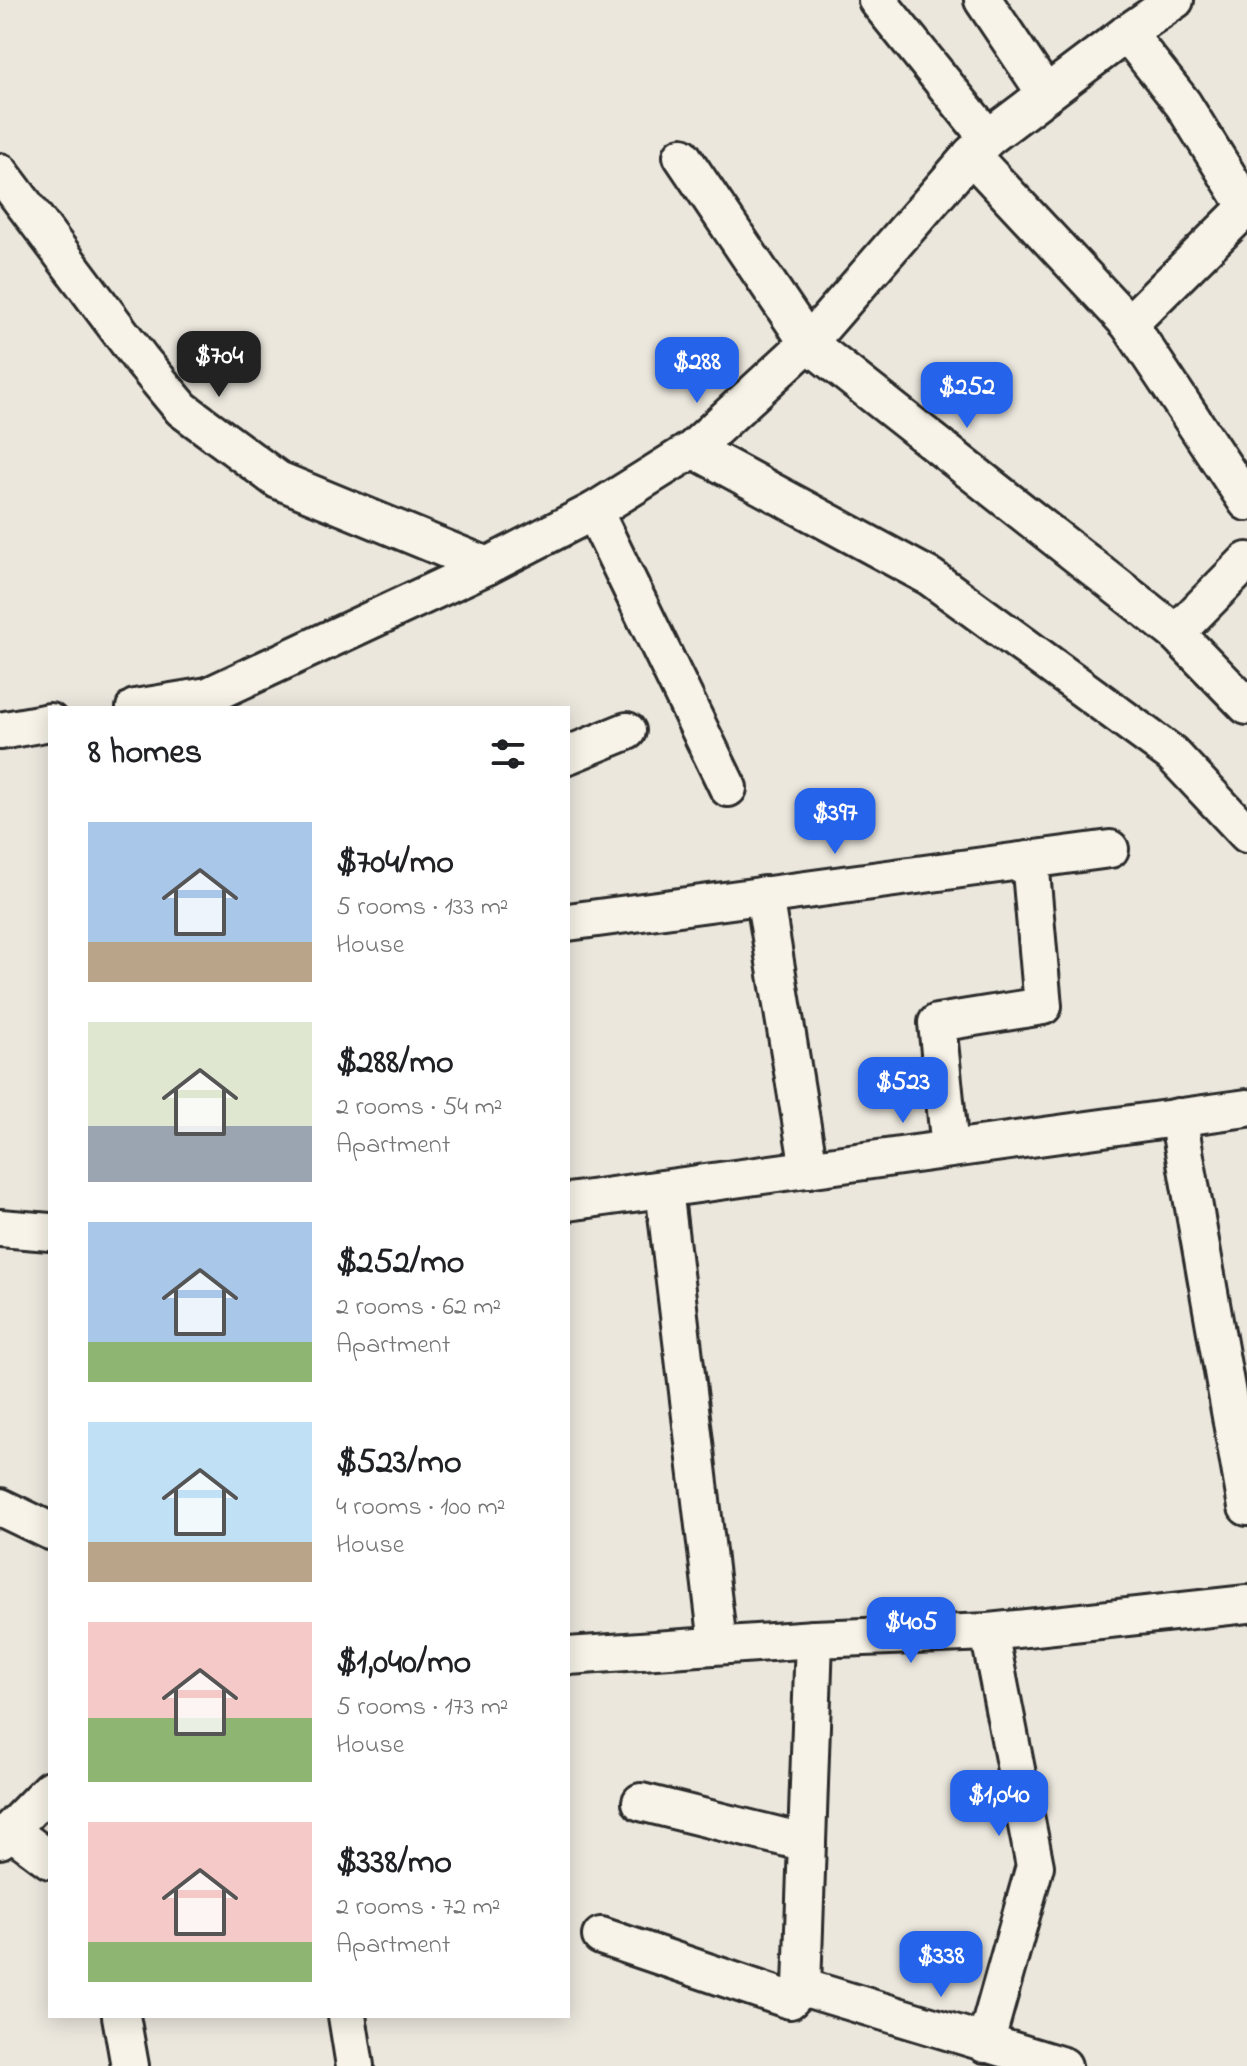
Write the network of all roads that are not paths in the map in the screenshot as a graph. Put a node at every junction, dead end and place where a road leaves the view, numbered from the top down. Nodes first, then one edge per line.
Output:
1 (877, 0) edge
2 (983, 0) edge
3 (1175, 0) edge
4 (1127, 33) junction
5 (1046, 94) junction
6 (979, 146) junction
7 (682, 156) dead end
8 (0, 172) edge
9 (1247, 207) edge
10 (1129, 324) junction
11 (808, 343) junction
12 (693, 449) junction
13 (1247, 502) edge
14 (594, 511) junction
15 (1247, 561) edge
16 (487, 566) junction
17 (1176, 633) junction
18 (210, 702) edge
19 (160, 706) edge
20 (1247, 706) edge
21 (48, 722) edge
22 (0, 731) edge
23 (627, 731) dead end
24 (570, 754) edge
25 (728, 788) dead end
26 (1247, 834) edge
27 (1110, 849) dead end
28 (1030, 860) junction
29 (764, 895) junction
30 (570, 922) edge
31 (1247, 1108) edge
32 (1178, 1117) junction
33 (950, 1149) junction
34 (809, 1169) junction
35 (664, 1189) junction
36 (570, 1202) edge
37 (0, 1228) edge
38 (48, 1232) edge
39 (0, 1507) edge
40 (1247, 1507) edge
41 (48, 1530) edge
42 (1247, 1604) edge
43 (989, 1632) junction
44 (814, 1639) junction
45 (718, 1644) junction
46 (570, 1656) edge
47 (48, 1791) edge
48 (641, 1802) dead end
49 (5, 1835) edge
50 (807, 1843) junction
51 (48, 1859) edge
52 (601, 1936) dead end
53 (802, 1987) junction
54 (121, 2018) edge
55 (347, 2018) edge
56 (985, 2044) junction
57 (130, 2066) edge
58 (355, 2066) edge
59 (1063, 2066) edge

1 - 6 street
2 - 5 street
3 - 4 street
4 - 5 street
4 - 9 street
5 - 6 street
6 - 10 street
6 - 11 street
7 - 11 street
8 - 16 street
9 - 10 street
10 - 13 street
11 - 12 street
11 - 17 street
12 - 14 street
12 - 26 street
14 - 16 street
14 - 25 street
15 - 17 street
16 - 18 street
17 - 20 street
18 - 19 street
21 - 22 street
23 - 24 street
27 - 28 street
28 - 29 street
28 - 33 street
29 - 30 street
29 - 34 street
31 - 32 street
32 - 33 street
32 - 40 street
33 - 34 street
34 - 35 street
35 - 36 street
35 - 45 street
37 - 38 street
39 - 41 street
42 - 43 street
43 - 44 street
43 - 56 street
44 - 45 street
44 - 50 street
45 - 46 street
47 - 49 street
48 - 50 street
49 - 51 street
50 - 53 street
52 - 53 street
53 - 56 street
54 - 57 street
55 - 58 street
56 - 59 street

